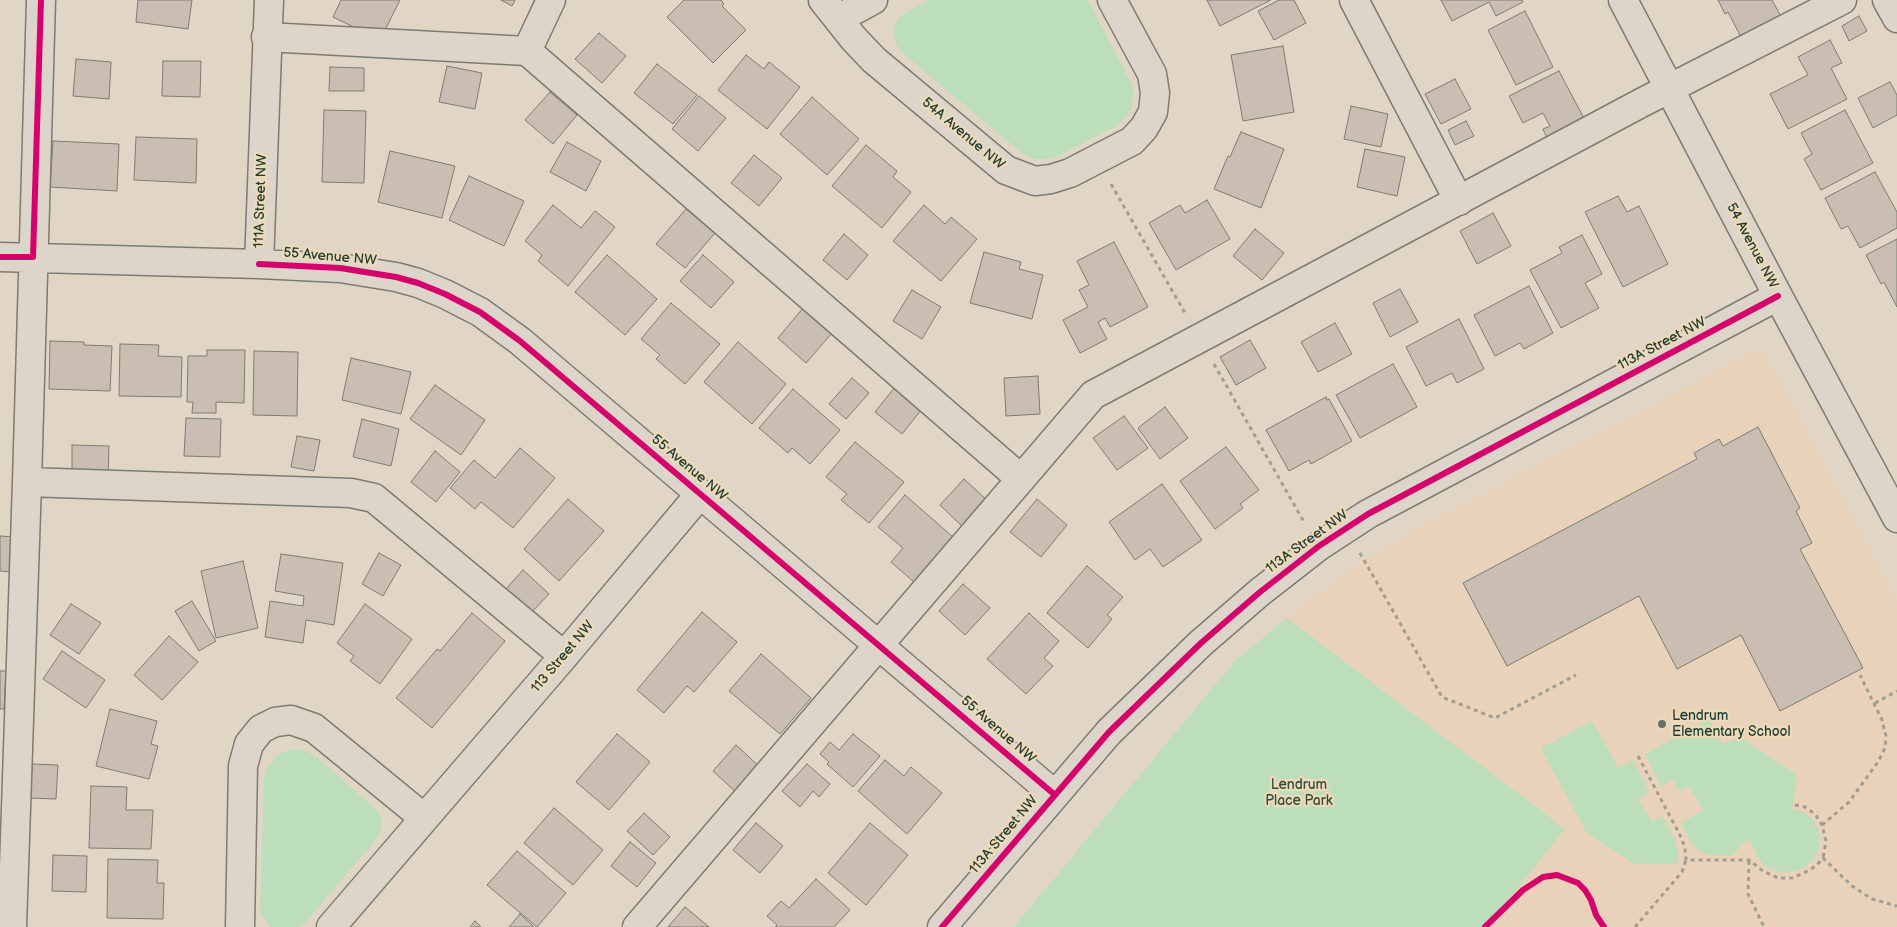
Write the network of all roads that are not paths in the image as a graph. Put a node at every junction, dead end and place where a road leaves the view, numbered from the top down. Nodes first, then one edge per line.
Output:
1 (40, 0) edge
2 (269, 0) edge
3 (551, 0) edge
4 (873, 0) edge
5 (1112, 0) edge
6 (1354, 0) edge
7 (1624, 0) edge
8 (1842, 0) edge
9 (1887, 0) edge
10 (830, 10) edge
11 (1897, 18) edge
12 (266, 38) junction
13 (526, 51) junction
14 (1670, 88) junction
15 (1459, 201) junction
16 (0, 256) edge
17 (33, 257) junction
18 (259, 264) junction
19 (1778, 296) junction
20 (1021, 479) junction
21 (28, 482) junction
22 (700, 494) junction
23 (1897, 518) edge
24 (879, 645) junction
25 (564, 656) junction
26 (1055, 795) junction
27 (424, 818) junction
28 (12, 927) edge
29 (240, 927) edge
30 (331, 927) edge
31 (637, 927) edge
32 (942, 927) edge

1 - 17 street
2 - 12 street, 111A Street NW
3 - 13 street
4 - 10 street, 54A Avenue NW
5 - 10 street, 54A Avenue NW
6 - 15 street
7 - 14 street, 54 Avenue NW
8 - 14 street
9 - 11 street
12 - 13 street
12 - 18 street, 111A Street NW
13 - 20 street
14 - 15 street
14 - 19 street, 54 Avenue NW
15 - 20 street
16 - 17 street, 111A Street NW
17 - 18 street, 111A Street NW
17 - 21 street
18 - 22 street, 55 Avenue NW
19 - 23 street, 54 Avenue NW
19 - 26 street, 113A Street NW
20 - 24 street
21 - 25 street
21 - 28 street
22 - 24 street, 55 Avenue NW
22 - 25 street, 113 Street NW
24 - 26 street, 55 Avenue NW
24 - 31 street
25 - 27 street, 113 Street NW
26 - 32 street, 113A Street NW
27 - 29 street
27 - 30 street, 113 Street NW

